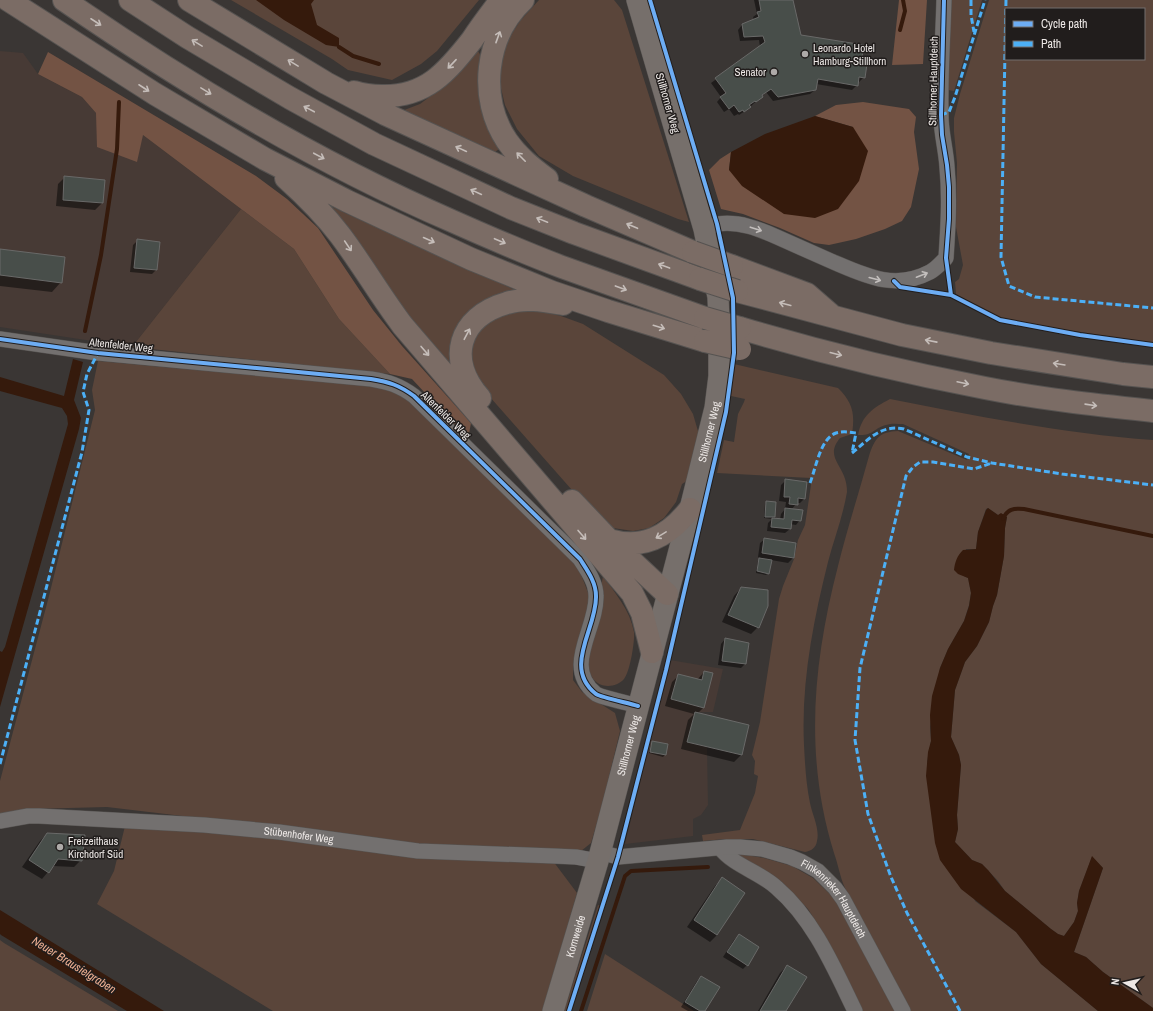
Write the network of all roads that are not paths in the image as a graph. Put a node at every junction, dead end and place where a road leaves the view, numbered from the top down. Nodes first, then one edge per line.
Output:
1 (8, 0) edge
2 (64, 0) edge
3 (130, 0) edge
4 (189, 0) edge
5 (501, 0) edge
6 (523, 0) edge
7 (637, 0) edge
8 (944, 0) edge
9 (0, 6) edge
10 (26, 12) junction
11 (326, 83) junction
12 (265, 159) junction
13 (586, 206) junction
14 (704, 229) junction
15 (608, 311) junction
16 (836, 318) junction
17 (0, 339) edge
18 (798, 345) junction
19 (1153, 377) edge
20 (1153, 411) edge
21 (690, 509) junction
22 (609, 540) junction
23 (632, 594) junction
24 (667, 594) junction
25 (652, 652) junction
26 (638, 706) junction
27 (0, 822) edge
28 (720, 848) junction
29 (599, 857) junction
30 (553, 1011) edge
31 (855, 1011) edge
32 (903, 1011) edge

1 - 10 highway
2 -> 18 highway, bridge
16 -> 3 highway, bridge
11 -> 4 highway
5 -> 11 highway
13 -> 6 highway
7 - 14 main road, Stillhorner Weg
14 -> 8 street, Stillhorner Hauptdeich
9 - 10 highway
10 -> 12 highway
13 -> 11 highway
12 -> 15 highway
12 -> 23 highway
16 -> 13 highway, bridge
14 - 21 main road, Stillhorner Weg
15 -> 18 highway, bridge
22 -> 15 highway
19 -> 16 highway
17 - 26 street, Altenfelder Weg
18 -> 20 highway
21 -> 22 highway
21 - 24 main road, Stillhorner Weg
22 - 24 highway
23 - 24 highway
23 - 25 highway
24 - 25 main road, Stillhorner Weg
25 - 26 main road, Stillhorner Weg
26 - 29 main road, Stillhorner Weg
27 - 29 street, Stübenhofer Weg
28 - 29 street, Finkenrieker Hauptdeich
28 - 31 street
28 - 32 street, Finkenrieker Hauptdeich
29 - 30 main road, Kornweide

